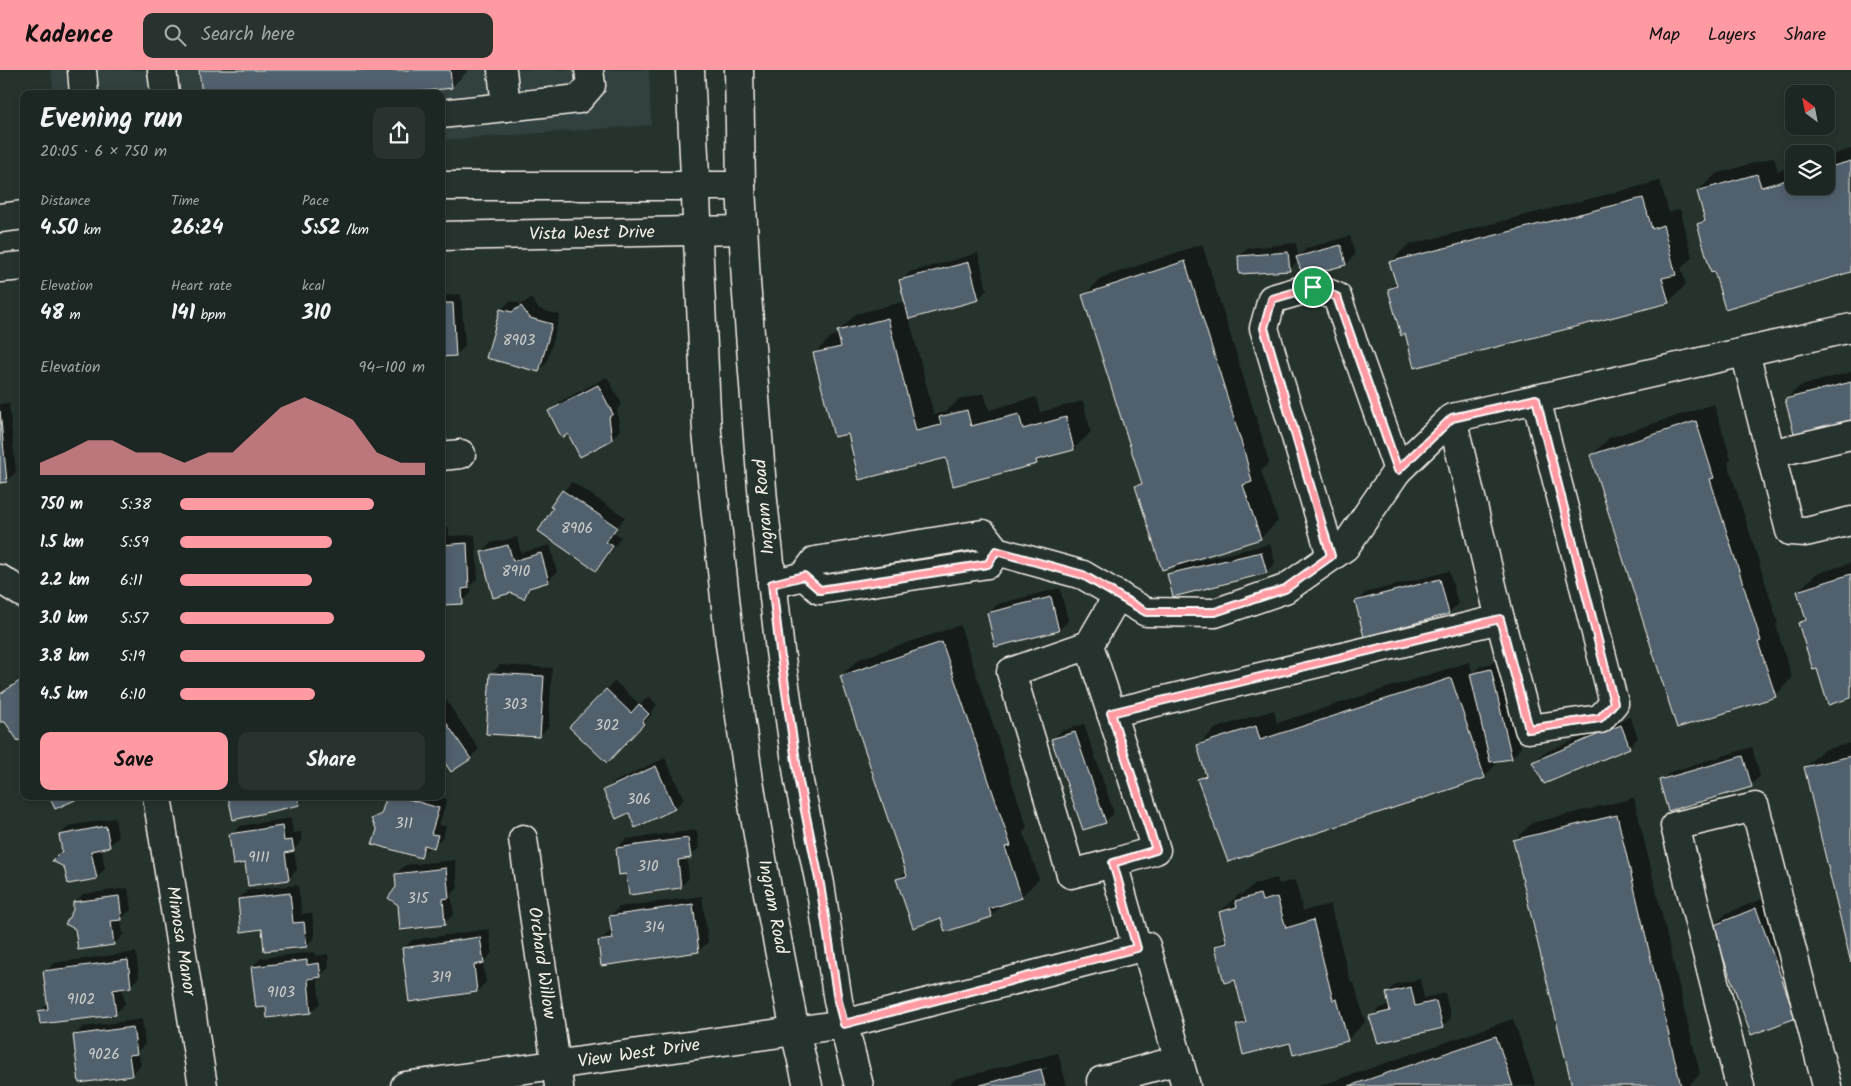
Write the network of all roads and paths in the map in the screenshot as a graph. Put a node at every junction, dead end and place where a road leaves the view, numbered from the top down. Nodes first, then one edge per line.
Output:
1 (82, 70) edge
2 (162, 70) edge
3 (502, 70) edge
4 (589, 70) edge
5 (690, 70) edge
6 (739, 70) edge
7 (84, 90) edge
8 (164, 90) edge
9 (506, 107) junction
10 (445, 114) edge
11 (445, 186) edge
12 (741, 186) junction
13 (694, 187) junction
14 (20, 216) edge
15 (0, 218) edge
16 (743, 230) junction
17 (696, 232) junction
18 (445, 236) edge
19 (20, 266) edge
20 (0, 268) edge
21 (1851, 328) edge
22 (1745, 352) junction
23 (1536, 399) junction
24 (1452, 418) junction
25 (1851, 435) edge
26 (1771, 454) junction
27 (1398, 470) junction
28 (1851, 521) edge
29 (901, 548) junction
30 (996, 551) junction
31 (1331, 556) junction
32 (804, 576) junction
33 (905, 577) junction
34 (0, 579) edge
35 (772, 584) junction
36 (20, 592) edge
37 (1118, 595) junction
38 (1500, 619) junction
39 (1089, 645) junction
40 (1111, 713) junction
41 (158, 800) edge
42 (523, 839) dead end
43 (1113, 863) junction
44 (1137, 948) junction
45 (844, 1024) junction
46 (795, 1031) junction
47 (1179, 1060) junction
48 (557, 1076) edge
49 (203, 1086) edge
50 (405, 1086) edge
51 (808, 1086) edge
52 (859, 1086) edge
53 (1102, 1086) edge
54 (1186, 1086) edge
55 (1740, 1086) edge
56 (1827, 1086) edge

1 - 7 main road
2 - 8 main road
3 - 9 main road
4 - 9 main road
5 - 13 main road, Ingram Road
6 - 12 main road, Ingram Road
9 - 10 main road
11 - 13 main road
12 - 13 main road
12 - 16 main road, Ingram Road
13 - 17 main road, Ingram Road
14 - 15 main road
16 - 17 main road, Vista West Drive
16 - 35 main road, Ingram Road
17 - 18 main road, Vista West Drive
17 - 46 main road, Ingram Road
19 - 20 main road
21 - 22 main road
22 - 23 main road
22 - 26 main road
23 - 24 main road
23 - 38 main road
24 - 27 main road
24 - 38 main road
25 - 26 main road
26 - 28 main road
27 - 31 main road
27 - 31 main road
29 - 30 main road
29 - 32 main road
29 - 33 main road
30 - 33 main road
30 - 37 main road
31 - 37 main road
32 - 33 main road
32 - 35 main road
34 - 36 main road
35 - 45 main road, Ingram Road
37 - 39 main road
38 - 40 main road
39 - 40 main road
39 - 43 main road
40 - 43 main road
41 - 49 main road, Mimosa Manor
42 - 48 main road, Orchard Willow
43 - 44 main road
44 - 45 main road, View West Drive
44 - 47 main road
45 - 46 main road, View West Drive
45 - 52 main road, Ingram Road
46 - 48 main road, View West Drive
46 - 51 main road, Ingram Road
47 - 53 main road
47 - 54 main road
48 - 50 main road, View West Drive
55 - 56 main road

